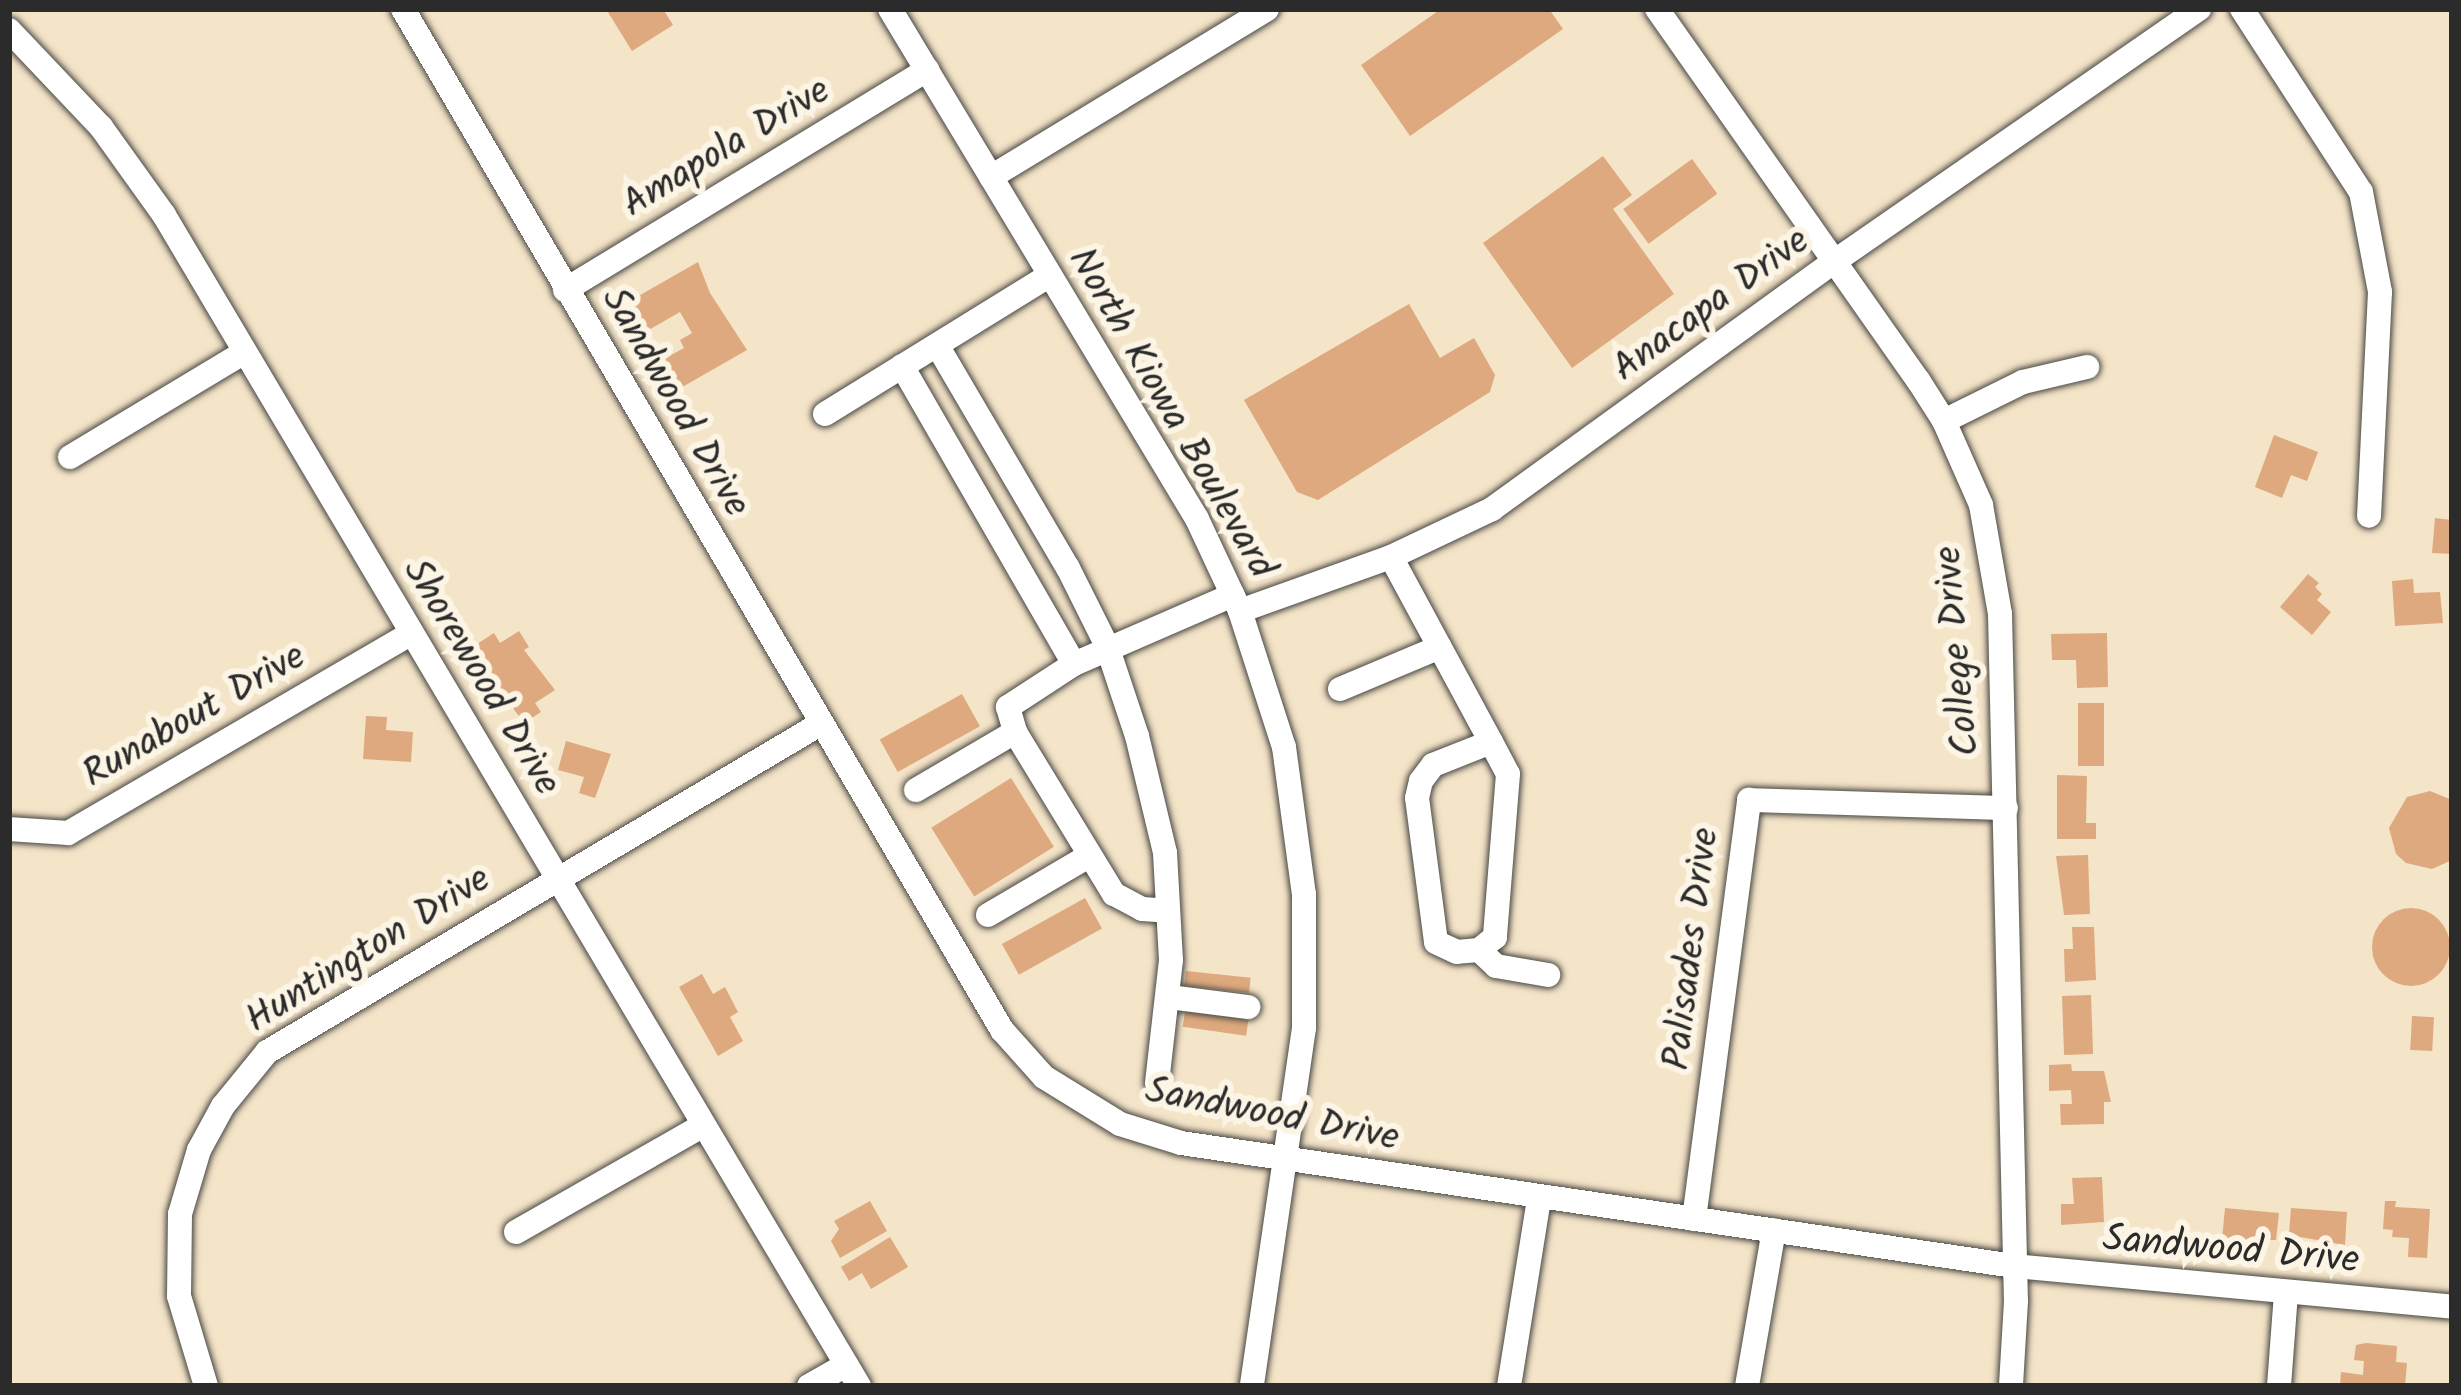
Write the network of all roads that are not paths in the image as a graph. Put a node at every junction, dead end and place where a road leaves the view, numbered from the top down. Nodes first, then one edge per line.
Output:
1 (403, 9) edge
2 (890, 9) edge
3 (1267, 9) edge
4 (1657, 9) edge
5 (2199, 9) edge
6 (2242, 9) edge
7 (9, 30) edge
8 (927, 70) junction
9 (991, 177) junction
10 (1835, 261) junction
11 (1050, 275) junction
12 (565, 290) junction
13 (937, 345) junction
14 (243, 353) junction
15 (902, 366) junction
16 (2087, 368) dead end
17 (825, 414) dead end
18 (1944, 422) junction
19 (70, 457) dead end
20 (2369, 516) dead end
21 (1390, 557) junction
22 (1236, 603) junction
23 (410, 634) junction
24 (1107, 646) junction
25 (1440, 647) junction
26 (1074, 664) junction
27 (1340, 689) dead end
28 (820, 724) junction
29 (1015, 732) junction
30 (1491, 742) junction
31 (916, 790) dead end
32 (2006, 808) junction
33 (9, 829) edge
34 (1088, 857) junction
35 (559, 875) junction
36 (1168, 911) junction
37 (988, 915) dead end
38 (1478, 950) junction
39 (1548, 975) dead end
40 (1169, 997) junction
41 (1248, 1006) dead end
42 (1157, 1083) dead end
43 (702, 1126) junction
44 (1287, 1158) junction
45 (1539, 1199) junction
46 (1694, 1219) junction
47 (1774, 1230) junction
48 (517, 1232) dead end
49 (2014, 1266) junction
50 (2286, 1293) junction
51 (2452, 1307) edge
52 (852, 1375) edge
53 (206, 1386) edge
54 (809, 1386) edge
55 (1252, 1386) edge
56 (1509, 1386) edge
57 (1747, 1386) edge
58 (2011, 1386) edge
59 (2279, 1386) edge

1 - 12 street, Sandwood Drive
2 - 8 street, North Kiowa Boulevard
3 - 9 street
4 - 10 street, College Drive
5 - 10 street, Anacapa Drive
6 - 20 street
7 - 14 street, Shorewood Drive
8 - 9 street, North Kiowa Boulevard
8 - 12 street, Amapola Drive
9 - 11 street, North Kiowa Boulevard
10 - 18 street, College Drive
10 - 21 street, Anacapa Drive
11 - 13 street
11 - 22 street, North Kiowa Boulevard
12 - 28 street, Sandwood Drive
13 - 15 street
13 - 24 street
14 - 19 street
14 - 23 street, Shorewood Drive
15 - 17 street
15 - 26 street
16 - 18 street
18 - 32 street, College Drive
21 - 22 street, Anacapa Drive
21 - 25 street
22 - 24 street, Anacapa Drive
22 - 44 street, North Kiowa Boulevard
23 - 33 street, Runabout Drive
23 - 35 street, Shorewood Drive
24 - 26 street, Anacapa Drive
24 - 36 street
25 - 27 street
25 - 30 street
26 - 29 street, Anacapa Drive
28 - 35 street, Huntington Drive
28 - 44 street, Sandwood Drive
29 - 31 street
29 - 34 street
30 - 38 street
30 - 38 street
32 - 46 street, Palisades Drive
32 - 49 street, College Drive
34 - 36 street
34 - 37 street
35 - 43 street, Shorewood Drive
35 - 53 street, Huntington Drive
36 - 40 street
38 - 39 street
40 - 41 street
40 - 42 street
43 - 48 street
43 - 52 street, Shorewood Drive
44 - 45 street, Sandwood Drive
44 - 55 street, North Kiowa Boulevard
45 - 46 street, Sandwood Drive
45 - 56 street
46 - 47 street, Sandwood Drive
47 - 49 street, Sandwood Drive
47 - 57 street
49 - 50 street, Sandwood Drive
49 - 58 street, College Drive
50 - 51 street, Sandwood Drive
50 - 59 street
52 - 54 street

